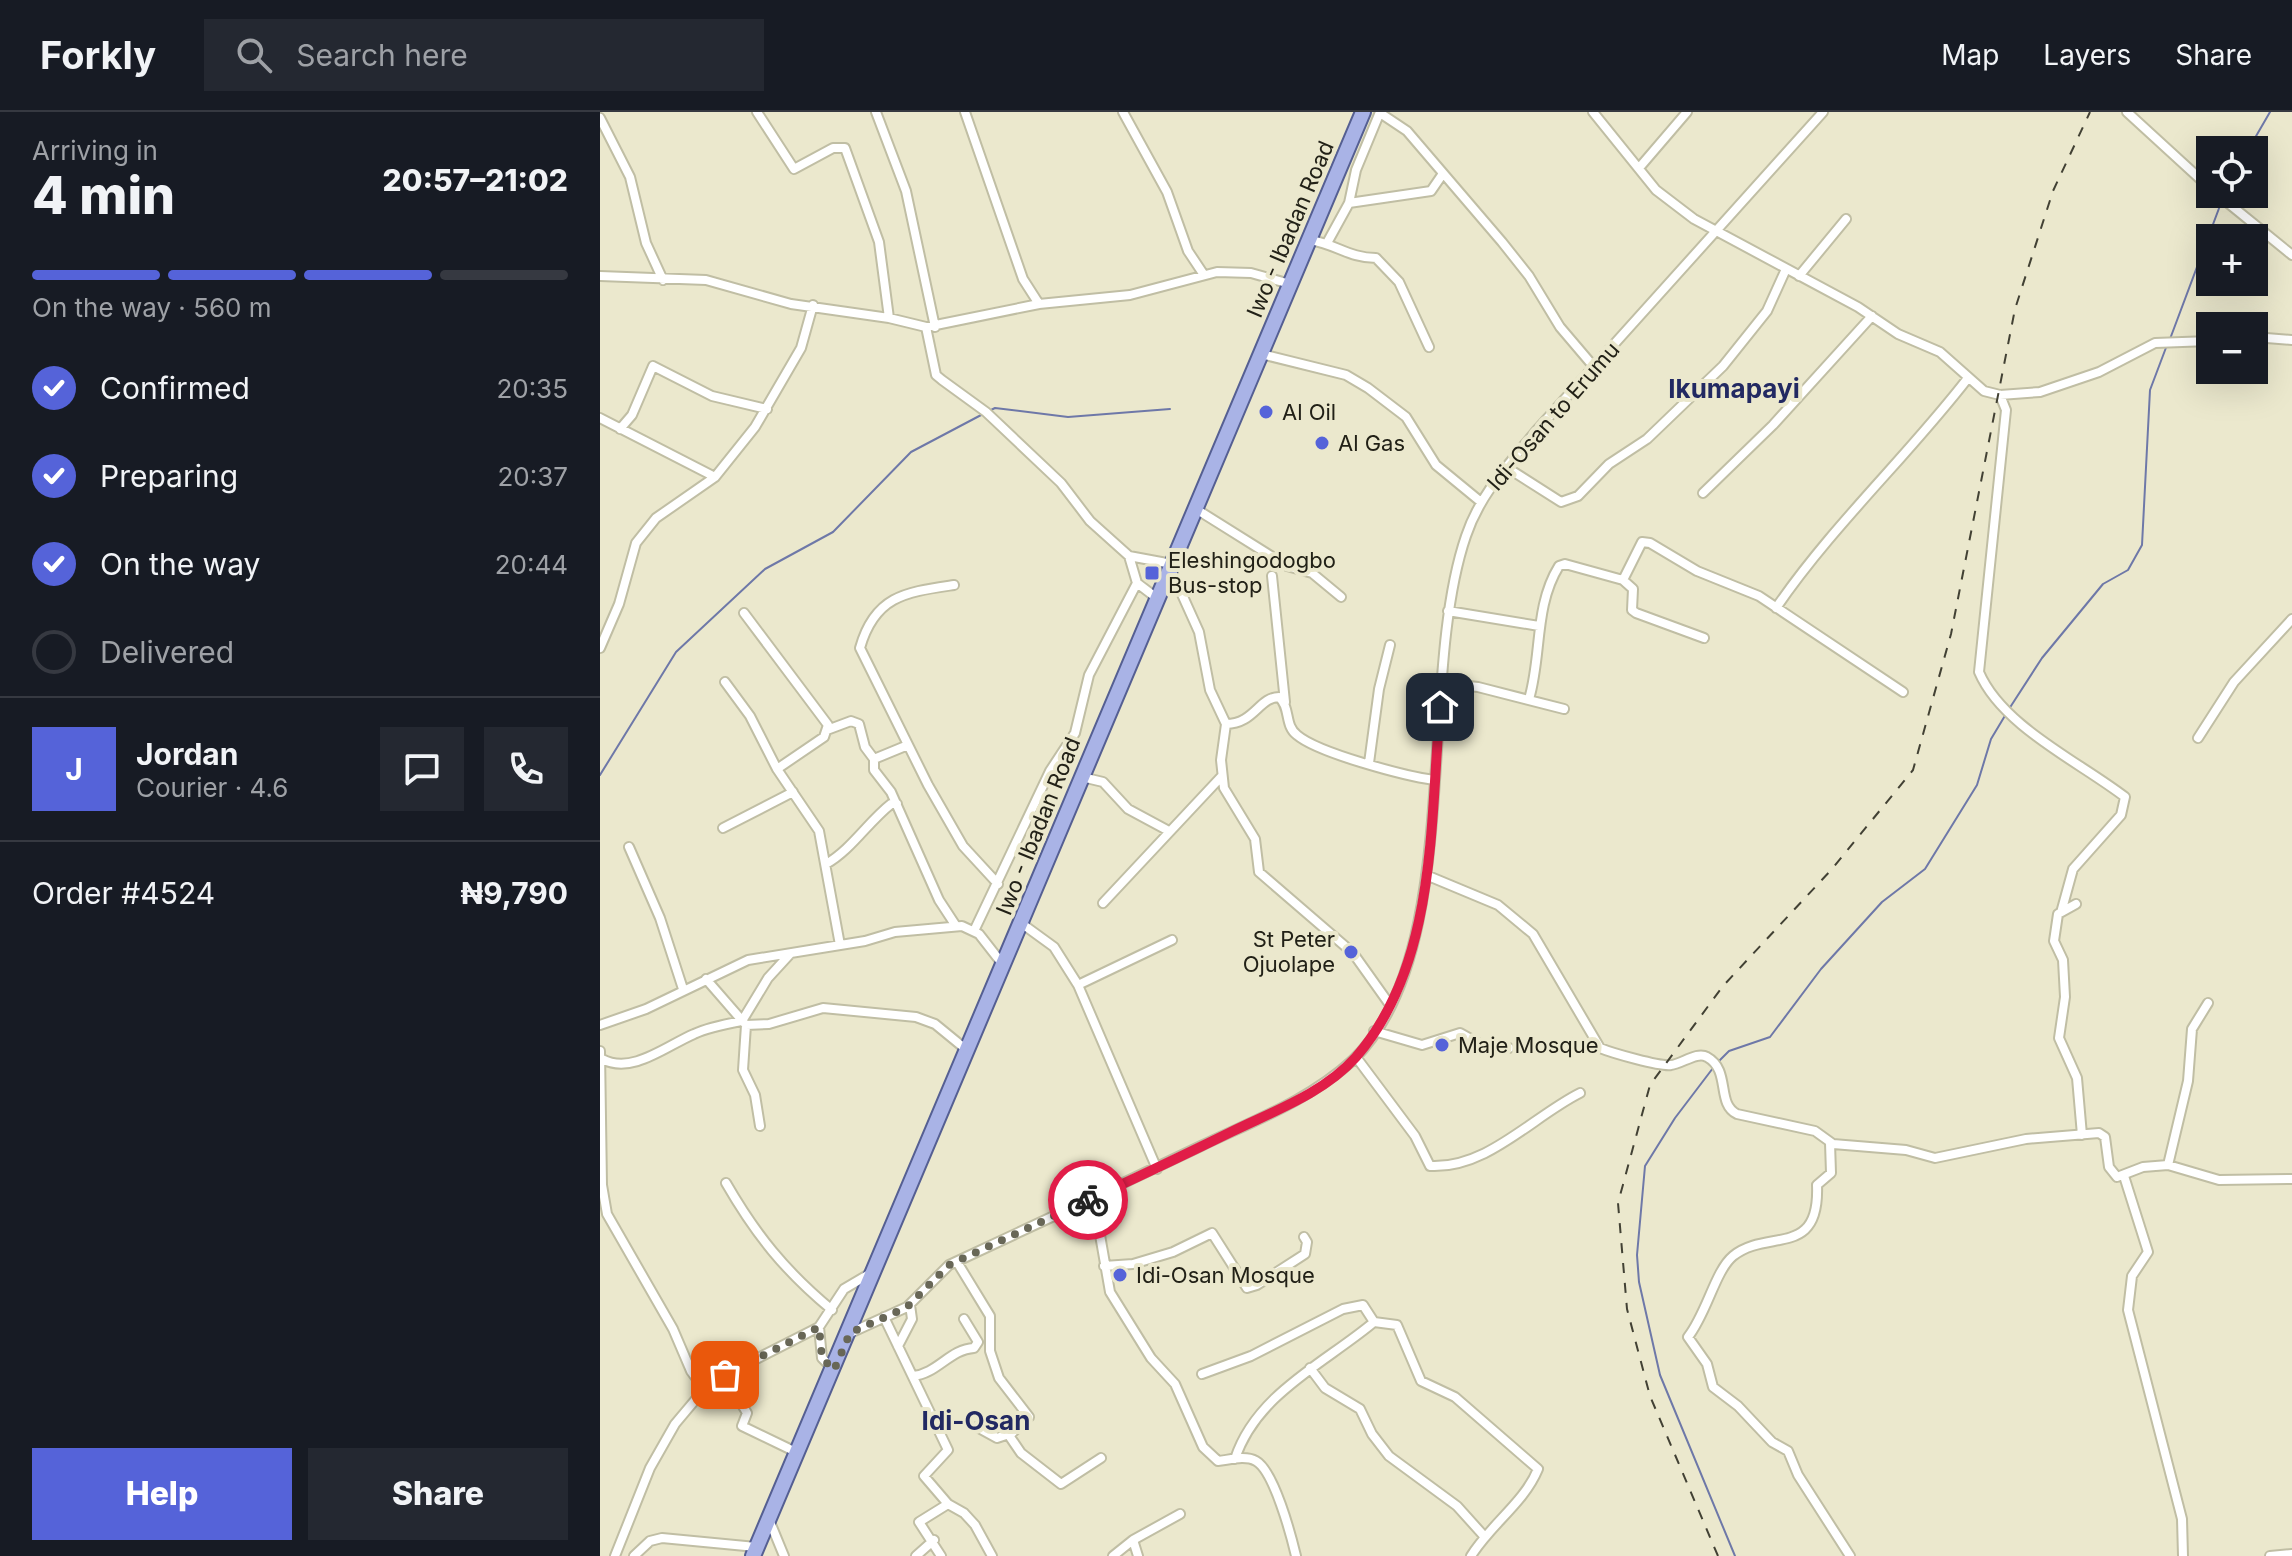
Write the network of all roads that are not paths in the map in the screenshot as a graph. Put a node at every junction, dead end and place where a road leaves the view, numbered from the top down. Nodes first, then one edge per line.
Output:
1 (757, 112) edge
2 (876, 112) edge
3 (965, 112) edge
4 (1123, 112) edge
5 (1363, 112) edge
6 (1380, 112) edge
7 (1593, 112) edge
8 (1687, 112) edge
9 (1823, 112) edge
10 (2127, 112) edge
11 (600, 118) edge
12 (1639, 168) junction
13 (1442, 175) junction
14 (2196, 176) edge
15 (1349, 203) junction
16 (2235, 208) edge
17 (1846, 219) dead end
18 (1718, 230) junction
19 (1310, 240) junction
20 (1327, 243) junction
21 (2292, 255) edge
22 (1786, 269) junction
23 (1204, 275) junction
24 (600, 276) edge
25 (1799, 276) junction
26 (663, 280) junction
27 (1290, 284) junction
28 (1039, 304) junction
29 (813, 305) junction
30 (1872, 316) junction
31 (889, 318) junction
32 (930, 327) junction
33 (2268, 338) edge
34 (2292, 340) edge
35 (2196, 342) edge
36 (1429, 347) dead end
37 (1261, 354) junction
38 (1594, 367) junction
39 (1968, 378) junction
40 (2000, 395) junction
41 (767, 409) junction
42 (600, 418) edge
43 (620, 429) junction
44 (1506, 467) junction
45 (715, 477) junction
46 (1703, 493) dead end
47 (1481, 502) junction
48 (1196, 509) junction
49 (1129, 556) junction
50 (1172, 566) junction
51 (1272, 576) dead end
52 (1623, 580) junction
53 (1137, 583) junction
54 (954, 585) dead end
55 (1341, 597) dead end
56 (1158, 599) junction
57 (1776, 608) junction
58 (1448, 611) junction
59 (744, 613) dead end
60 (2292, 619) edge
61 (600, 622) edge
62 (610, 624) junction
63 (1539, 626) junction
64 (1704, 638) dead end
65 (1390, 645) dead end
66 (600, 648) edge
67 (725, 682) dead end
68 (1441, 683) junction
69 (1903, 692) dead end
70 (1529, 699) junction
71 (1285, 703) junction
72 (1564, 709) dead end
73 (1226, 724) junction
74 (827, 730) junction
75 (2198, 738) dead end
76 (908, 745) junction
77 (874, 759) junction
78 (1369, 763) junction
79 (777, 769) junction
80 (1081, 777) junction
81 (1221, 777) junction
82 (1434, 780) junction
83 (793, 792) junction
84 (897, 804) junction
85 (723, 828) dead end
86 (1167, 830) junction
87 (629, 847) dead end
88 (826, 864) junction
89 (1426, 875) junction
90 (998, 884) junction
91 (1103, 903) dead end
92 (2076, 904) dead end
93 (2062, 909) junction
94 (1021, 923) junction
95 (956, 926) junction
96 (974, 931) junction
97 (1172, 940) dead end
98 (840, 945) junction
99 (790, 953) junction
100 (1004, 966) junction
101 (706, 979) junction
102 (1078, 985) junction
103 (683, 989) junction
104 (2208, 1003) dead end
105 (1390, 1005) junction
106 (744, 1023) junction
107 (600, 1025) edge
108 (1374, 1031) junction
109 (1509, 1048) dead end
110 (968, 1051) junction
111 (601, 1055) edge
112 (1356, 1057) junction
113 (612, 1065) junction
114 (601, 1073) edge
115 (1580, 1093) dead end
116 (760, 1126) dead end
117 (2082, 1135) junction
118 (1830, 1143) junction
119 (2168, 1165) junction
120 (601, 1167) edge
121 (1157, 1169) junction
122 (2124, 1176) junction
123 (2292, 1179) edge
124 (726, 1183) dead end
125 (1087, 1201) junction
126 (1304, 1237) dead end
127 (957, 1262) junction
128 (1104, 1266) junction
129 (877, 1269) junction
130 (910, 1305) junction
131 (832, 1310) junction
132 (884, 1317) junction
133 (964, 1319) dead end
134 (1374, 1322) junction
135 (819, 1327) junction
136 (850, 1333) junction
137 (898, 1346) junction
138 (1310, 1368) junction
139 (834, 1370) junction
140 (1202, 1374) dead end
141 (913, 1376) junction
142 (710, 1390) junction
143 (977, 1427) dead end
144 (1008, 1434) junction
145 (799, 1454) junction
146 (1101, 1458) dead end
147 (1235, 1459) junction
148 (948, 1504) junction
149 (1180, 1514) dead end
150 (770, 1522) junction
151 (1484, 1536) junction
152 (934, 1540) junction
153 (1133, 1540) junction
154 (755, 1552) edge
155 (2292, 1554) edge
156 (615, 1556) edge
157 (634, 1556) edge
158 (784, 1556) edge
159 (916, 1556) edge
160 (941, 1556) edge
161 (992, 1556) edge
162 (1113, 1556) edge
163 (1138, 1556) edge
164 (1296, 1556) edge
165 (1471, 1556) edge
166 (1850, 1556) edge
167 (2183, 1556) edge
168 (2270, 1556) edge

1 - 31 street
2 - 32 street
3 - 28 street
4 - 23 street
5 - 19 main road, Iwo - Ibadan Road
6 - 13 street
6 - 15 street
7 - 12 street
8 - 12 street
9 - 18 street, Idi-Osan to Erumu
10 - 14 street
11 - 26 street
12 - 18 street
13 - 15 street
13 - 38 street
15 - 20 street
16 - 21 street
17 - 25 street
18 - 22 street
18 - 38 street, Idi-Osan to Erumu
19 - 20 street
19 - 27 main road, Iwo - Ibadan Road
20 - 36 street
22 - 25 street
22 - 44 street
23 - 27 street
23 - 28 street
24 - 26 street
25 - 30 street
26 - 29 street
27 - 37 main road, Iwo - Ibadan Road
28 - 32 street
29 - 31 street
29 - 41 street
30 - 39 street
30 - 46 street
31 - 32 street
32 - 49 street
33 - 34 street
35 - 40 street
37 - 47 street
37 - 48 main road, Iwo - Ibadan Road
38 - 44 street, Idi-Osan to Erumu
39 - 40 street
39 - 57 street
40 - 93 street
41 - 43 street
41 - 45 street
42 - 43 street
43 - 45 street
44 - 47 street, Idi-Osan to Erumu
45 - 62 street
47 - 58 street, Idi-Osan to Erumu
48 - 50 main road, Iwo - Ibadan Road
48 - 55 street
49 - 50 street
49 - 53 street
50 - 56 main road, Iwo - Ibadan Road
50 - 73 street
51 - 71 street
52 - 57 street
52 - 63 street
52 - 64 street
53 - 56 street
53 - 90 street
54 - 76 street
56 - 80 main road, Iwo - Ibadan Road
57 - 69 street
58 - 63 street
58 - 68 street, Idi-Osan to Erumu
59 - 74 street
60 - 75 street
61 - 62 street
62 - 66 street
63 - 70 street
65 - 78 street
67 - 79 street
68 - 70 street
68 - 82 street, Idi-Osan to Erumu
70 - 72 street
71 - 73 street
71 - 78 street
73 - 81 street
74 - 77 street
74 - 79 street
76 - 77 street
76 - 90 street
77 - 84 street
78 - 82 street
79 - 83 street
80 - 86 street
80 - 94 main road, Iwo - Ibadan Road
81 - 86 street
81 - 105 street
82 - 89 street, Idi-Osan to Erumu
83 - 85 street
83 - 88 street
84 - 88 street
84 - 95 street
86 - 91 street
87 - 103 street
88 - 98 street
89 - 105 street, Idi-Osan to Erumu
89 - 118 street
90 - 96 street
92 - 93 street
93 - 117 street
94 - 100 main road, Iwo - Ibadan Road
94 - 102 street
95 - 96 street
95 - 98 street
96 - 100 street
97 - 102 street
98 - 99 street
99 - 101 street
99 - 106 street
100 - 110 main road, Iwo - Ibadan Road
101 - 103 street
101 - 106 street
102 - 121 street
103 - 107 street
104 - 119 street
105 - 108 street, Idi-Osan to Erumu
106 - 110 street
106 - 113 street
106 - 116 street
108 - 109 street
108 - 112 street, Idi-Osan to Erumu
110 - 129 main road, Iwo - Ibadan Road
111 - 113 street
111 - 114 street
112 - 115 street
112 - 121 street, Idi-Osan to Erumu
113 - 114 street
114 - 120 street
117 - 118 street
117 - 122 street
118 - 166 street
119 - 122 street
119 - 123 street
120 - 142 street
121 - 125 street, Idi-Osan to Erumu
122 - 167 street
124 - 131 street
125 - 127 street, Idi-Osan to Erumu
125 - 128 street
126 - 128 street
127 - 130 street, Idi-Osan to Erumu
127 - 144 street
128 - 147 street
129 - 131 street
129 - 136 main road, Iwo - Ibadan Road
130 - 132 street, Idi-Osan to Erumu
130 - 137 street
131 - 135 street
132 - 136 street, Idi-Osan to Erumu
132 - 137 street
133 - 141 street
134 - 138 street
134 - 140 street
134 - 151 street
135 - 139 street
135 - 142 street
136 - 139 main road, Iwo - Ibadan Road
137 - 141 street
138 - 147 street
138 - 151 street
139 - 145 main road, Iwo - Ibadan Road
141 - 148 street
142 - 145 street
142 - 156 street
143 - 144 street
144 - 146 street
145 - 150 main road, Iwo - Ibadan Road
147 - 164 street
148 - 152 street
148 - 161 street
149 - 153 street
150 - 154 main road, Iwo - Ibadan Road
150 - 158 street
151 - 165 street
152 - 159 street
152 - 160 street
153 - 162 street
153 - 163 street
154 - 157 street
155 - 168 street

